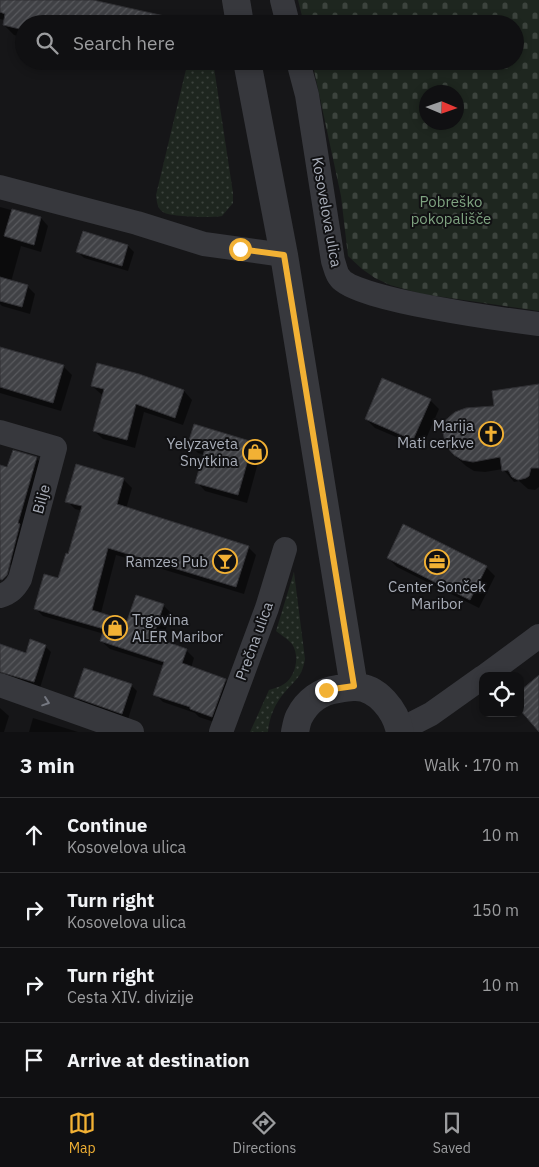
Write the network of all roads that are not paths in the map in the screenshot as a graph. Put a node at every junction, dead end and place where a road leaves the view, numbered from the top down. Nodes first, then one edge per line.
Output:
1 (236, 0) edge
2 (282, 0) edge
3 (238, 15) edge
4 (286, 15) edge
5 (249, 70) edge
6 (300, 70) edge
7 (0, 187) edge
8 (284, 255) junction
9 (539, 324) edge
10 (0, 432) edge
11 (285, 549) dead end
12 (0, 596) edge
13 (539, 636) edge
14 (490, 672) edge
15 (479, 680) edge
16 (0, 685) edge
17 (354, 686) junction
18 (400, 731) edge
19 (132, 732) edge
20 (221, 732) edge
21 (295, 732) edge

1 - 3 street
2 - 4 street
5 - 8 street
6 - 9 street, Kosovelova ulica
7 - 8 street
8 - 17 street
10 - 12 street, Bilje
11 - 20 street, Prečna ulica
13 - 14 street
15 - 18 street
16 -> 19 street
17 - 18 street
17 - 21 street

